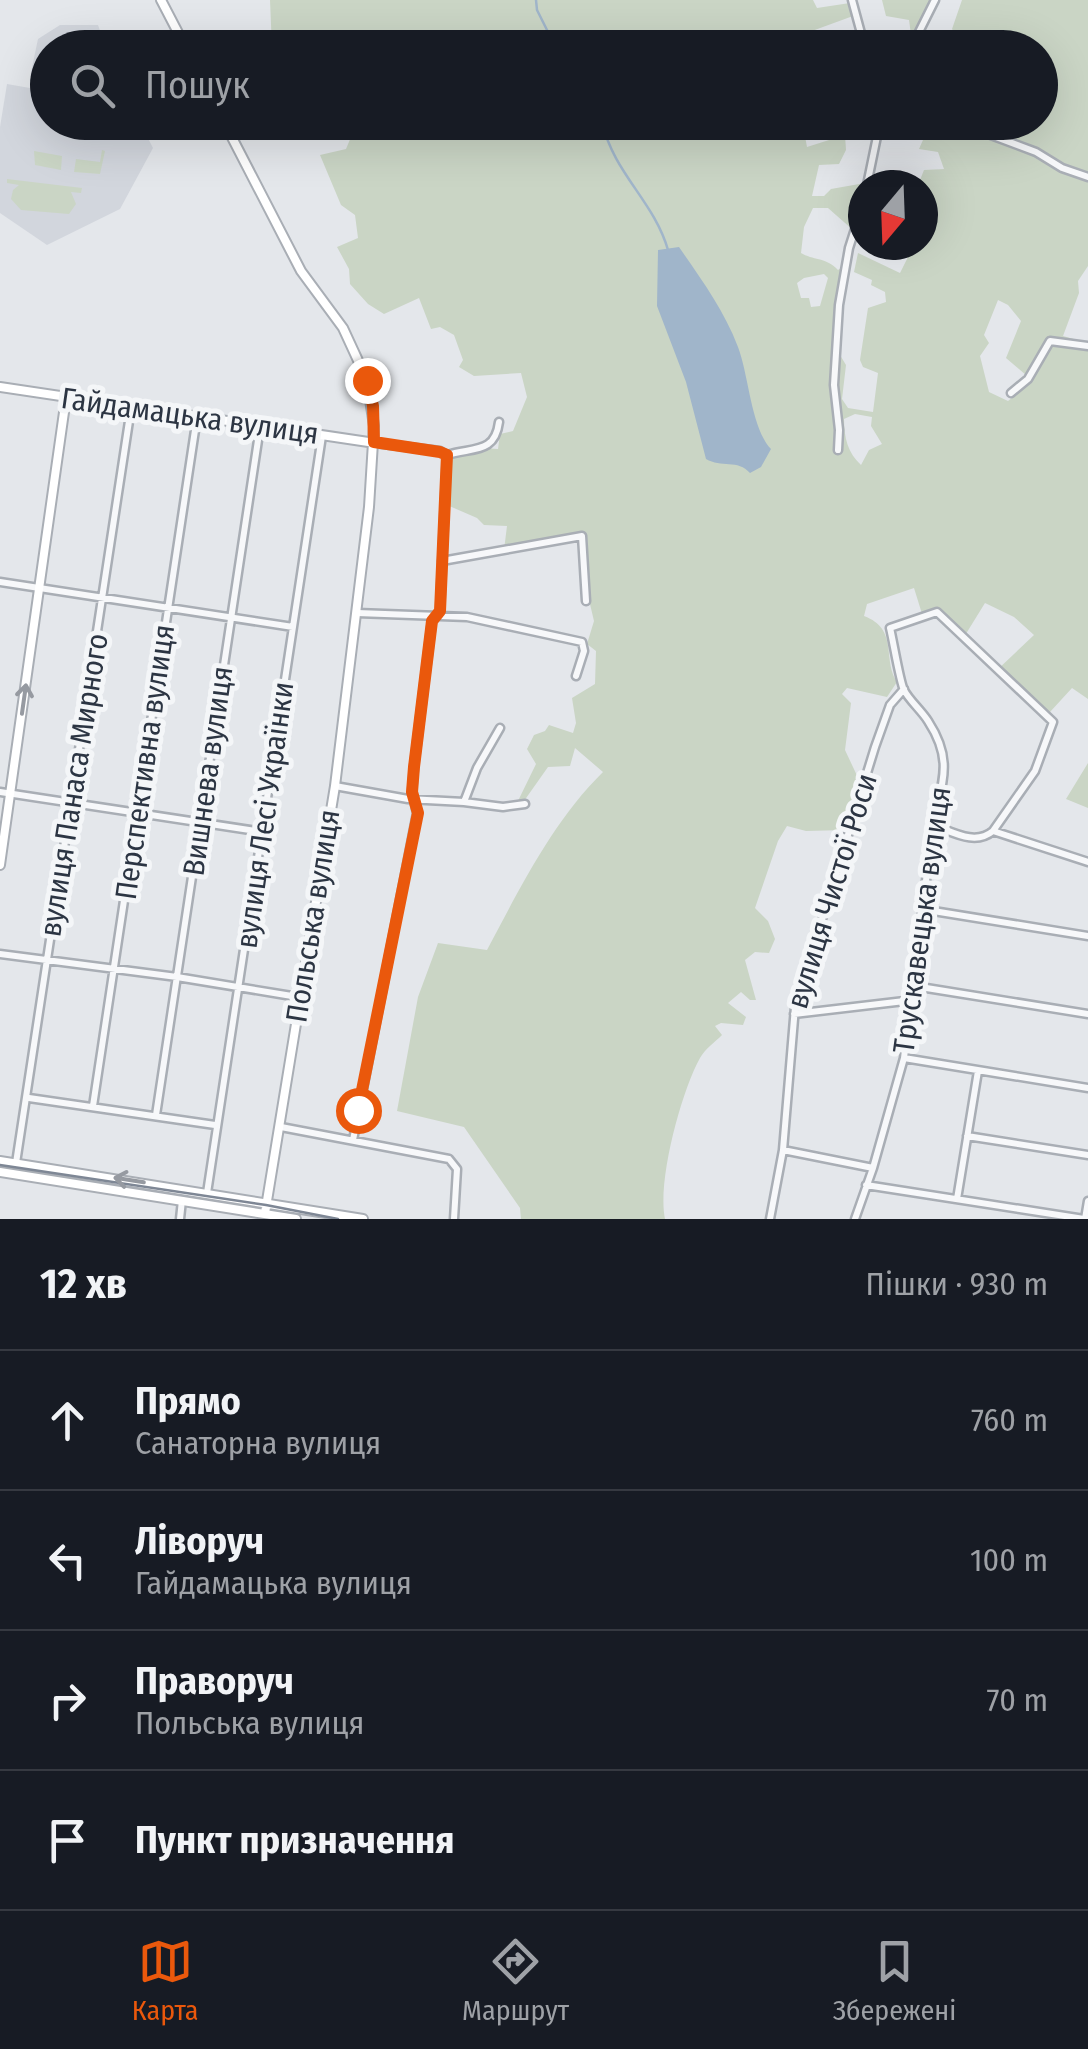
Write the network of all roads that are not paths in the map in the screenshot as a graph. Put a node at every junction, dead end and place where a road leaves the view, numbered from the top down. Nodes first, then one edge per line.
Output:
1 (161, 0) edge
2 (852, 0) edge
3 (936, 0) edge
4 (177, 30) edge
5 (860, 30) edge
6 (920, 30) edge
7 (233, 140) edge
8 (876, 140) edge
9 (1004, 140) edge
10 (870, 170) edge
11 (1088, 178) edge
12 (848, 254) edge
13 (1088, 346) edge
14 (0, 387) edge
15 (1010, 393) dead end
16 (66, 398) junction
17 (131, 408) junction
18 (197, 417) junction
19 (499, 422) dead end
20 (260, 427) junction
21 (322, 436) junction
22 (374, 442) junction
23 (838, 450) dead end
24 (444, 453) junction
25 (442, 561) junction
26 (0, 582) edge
27 (40, 588) junction
28 (103, 598) junction
29 (586, 601) dead end
30 (168, 608) junction
31 (357, 613) junction
32 (438, 616) junction
33 (231, 617) junction
34 (292, 628) junction
35 (576, 676) dead end
36 (904, 689) junction
37 (500, 728) dead end
38 (334, 786) junction
39 (0, 792) edge
40 (10, 794) junction
41 (416, 798) junction
42 (464, 802) junction
43 (72, 803) junction
44 (525, 804) dead end
45 (136, 813) junction
46 (201, 822) junction
47 (933, 825) junction
48 (993, 831) junction
49 (263, 832) junction
50 (1088, 862) edge
51 (0, 865) edge
52 (921, 909) junction
53 (1088, 936) edge
54 (0, 954) edge
55 (48, 962) junction
56 (114, 970) junction
57 (177, 977) junction
58 (914, 986) junction
59 (239, 988) junction
60 (298, 997) junction
61 (913, 1000) junction
62 (794, 1014) junction
63 (1088, 1014) edge
64 (904, 1058) junction
65 (978, 1071) junction
66 (1088, 1088) edge
67 (29, 1098) junction
68 (93, 1106) junction
69 (156, 1115) junction
70 (216, 1125) junction
71 (281, 1127) junction
72 (967, 1136) junction
73 (353, 1140) junction
74 (783, 1150) junction
75 (1088, 1154) edge
76 (0, 1161) edge
77 (16, 1163) junction
78 (873, 1168) junction
79 (0, 1172) edge
80 (866, 1185) junction
81 (207, 1193) junction
82 (957, 1199) junction
83 (182, 1200) junction
84 (266, 1201) junction
85 (1088, 1201) edge
86 (265, 1216) edge
87 (1045, 1216) edge
88 (180, 1219) edge
89 (296, 1219) edge
90 (363, 1219) edge
91 (454, 1219) edge
92 (770, 1219) edge
93 (855, 1219) edge
94 (1085, 1219) edge

1 - 4 street
2 - 5 street
3 - 6 street
7 - 22 street, Польська вулиця
8 - 10 street
9 - 11 street
12 - 23 street
13 - 15 street
14 - 16 street, Гайдамацька вулиця
16 - 17 street, Гайдамацька вулиця
16 - 27 street
17 - 18 street, Гайдамацька вулиця
17 - 28 street, вулиця Панаса Мирного
18 - 20 street, Гайдамацька вулиця
18 - 30 street, Перспективна вулиця
19 - 24 street
20 - 21 street, Гайдамацька вулиця
20 - 33 street, Вишнева вулиця
21 - 22 street, Гайдамацька вулиця
21 - 34 street, вулиця Лесі Українки
22 - 24 street, Гайдамацька вулиця
22 - 31 street, Польська вулиця
24 - 25 street
25 - 29 street
25 - 32 street
26 - 27 street
27 - 28 street
40 -> 27 street
28 - 30 street
28 - 43 street, вулиця Панаса Мирного
30 - 33 street
30 - 45 street, Перспективна вулиця
31 - 32 street
31 - 38 street, Польська вулиця
32 - 35 street
32 - 41 street
33 - 34 street
33 - 46 street, Вишнева вулиця
34 - 49 street, вулиця Лесі Українки
36 - 47 street, Трускавецька вулиця
36 - 48 street, Трускавецька вулиця
36 - 62 street, вулиця Чистої Роси
37 - 42 street
38 - 41 street
38 - 60 street, Польська вулиця
39 - 40 street
40 - 43 street
40 - 51 street
41 - 42 street
41 - 73 street
42 - 44 street
43 - 45 street
43 - 55 street, вулиця Панаса Мирного
45 - 46 street
45 - 56 street, Перспективна вулиця
46 - 49 street
46 - 57 street, Вишнева вулиця
47 - 48 street
47 - 52 street, Трускавецька вулиця
48 - 50 street
49 - 59 street, вулиця Лесі Українки
52 - 53 street
52 - 58 street, Трускавецька вулиця
54 - 55 street
55 - 56 street
55 - 67 street, вулиця Панаса Мирного
56 - 57 street
56 - 68 street, Перспективна вулиця
57 - 59 street
57 - 69 street, Вишнева вулиця
58 - 61 street, Трускавецька вулиця
58 - 63 street
59 - 60 street
59 - 70 street, вулиця Лесі Українки
60 - 71 street, Польська вулиця
61 - 62 street
61 - 64 street, Трускавецька вулиця
62 - 74 street, вулиця Чистої Роси
64 - 65 street
64 - 78 street, Трускавецька вулиця
65 - 66 street
65 - 72 street
67 - 68 street
67 - 77 street, вулиця Панаса Мирного
68 - 69 street
69 - 70 street
70 - 81 street, вулиця Лесі Українки
71 - 73 street
71 - 84 street, Польська вулиця
72 - 75 street
72 - 82 street
73 - 91 street
74 - 78 street
74 - 92 street, вулиця Чистої Роси
76 - 77 street
81 -> 77 street
78 - 80 street, Трускавецька вулиця
79 - 83 street
80 - 82 street
80 - 93 street, Трускавецька вулиця
81 - 84 street
82 - 87 street
83 - 86 street
83 - 88 street
84 - 86 street, Польська вулиця
84 - 90 street
85 - 94 street
86 - 89 street
87 - 94 street

